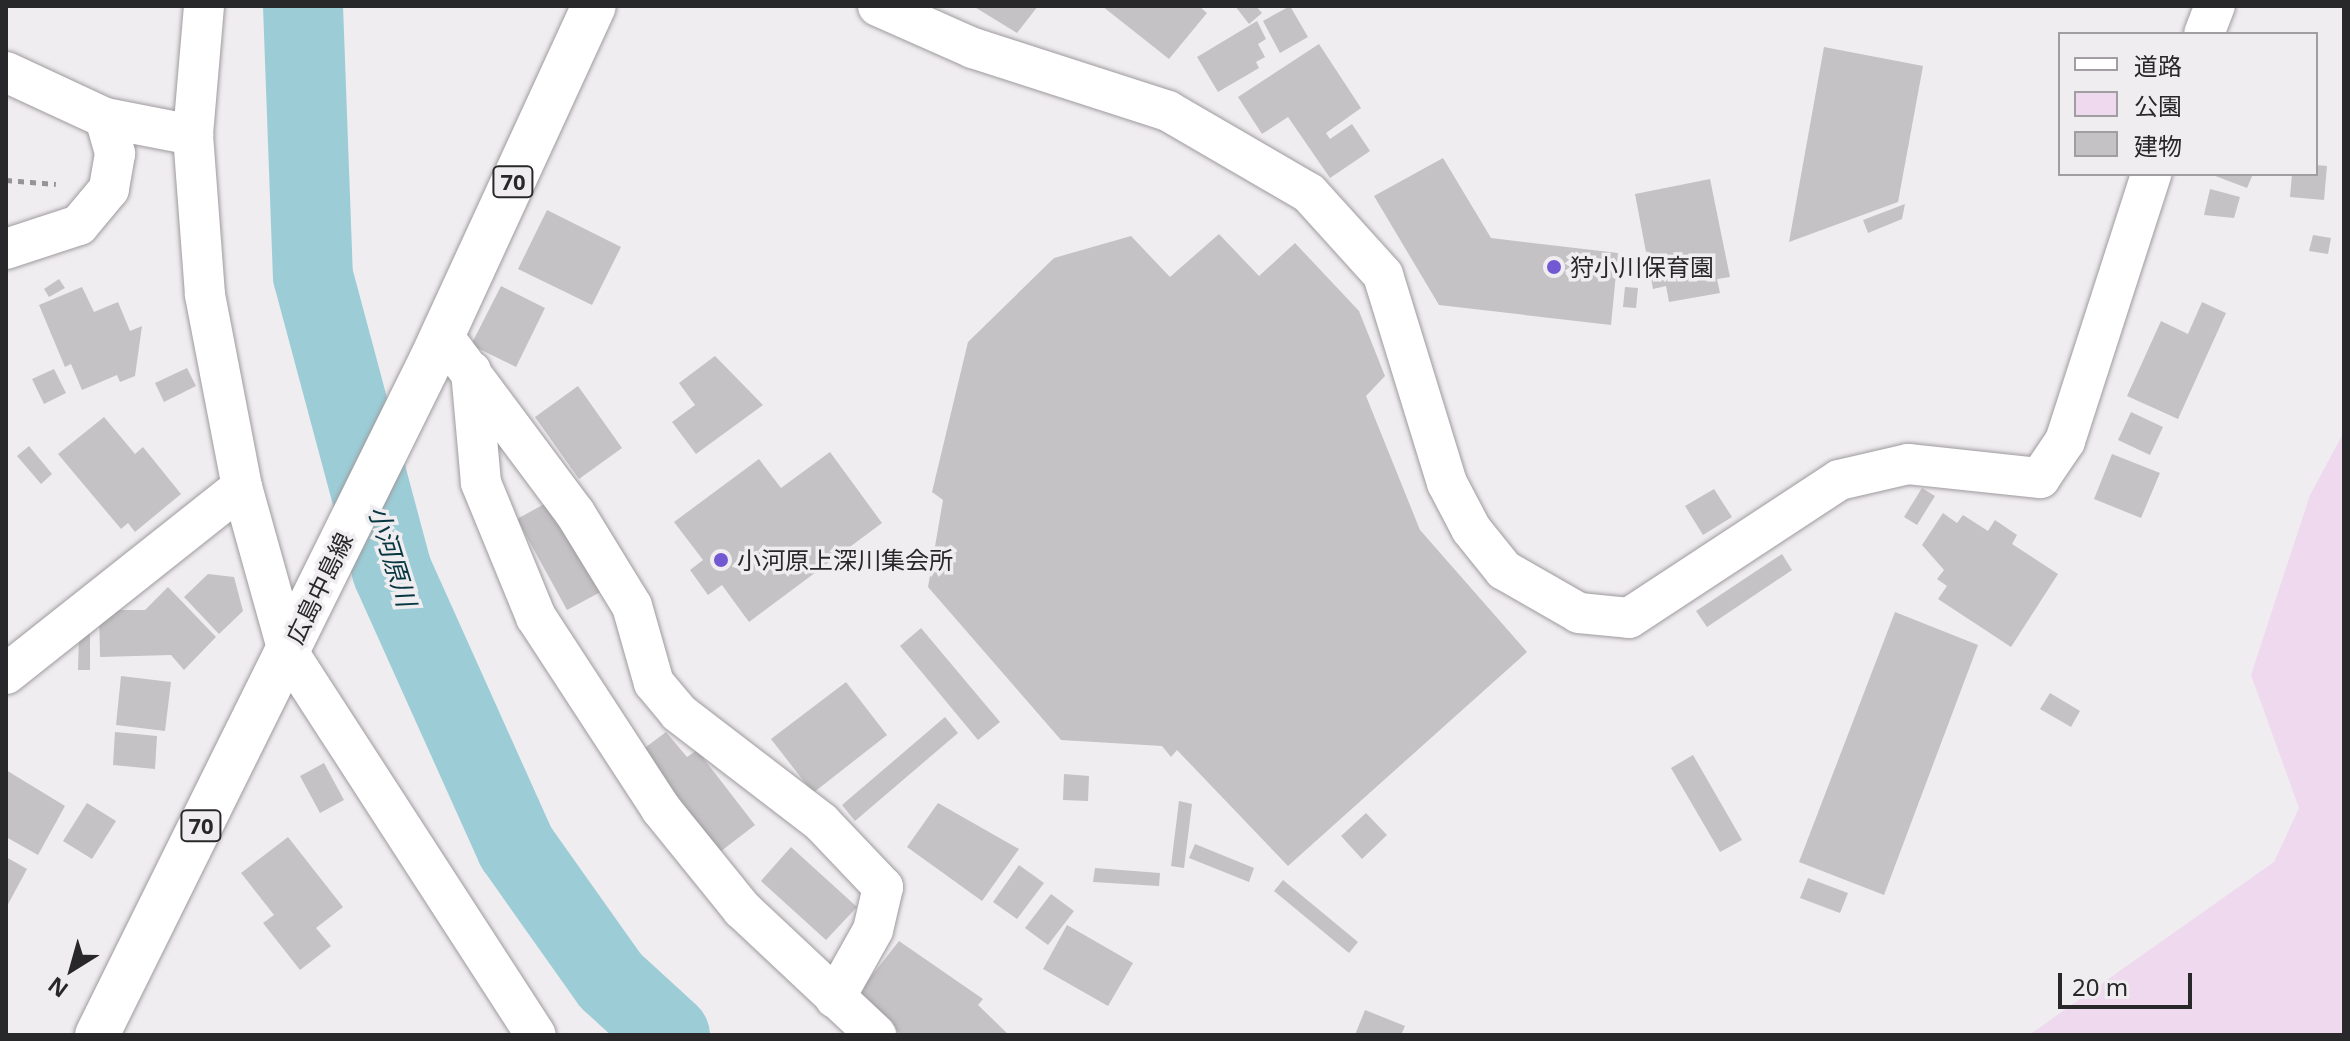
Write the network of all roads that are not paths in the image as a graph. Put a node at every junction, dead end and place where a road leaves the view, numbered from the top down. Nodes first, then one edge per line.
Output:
1 (204, 6) edge
2 (594, 6) edge
3 (878, 6) edge
4 (2215, 6) edge
5 (2205, 32) edge
6 (6, 72) edge
7 (105, 118) junction
8 (193, 135) junction
9 (2150, 176) edge
10 (6, 249) edge
11 (449, 355) junction
12 (242, 487) junction
13 (296, 634) junction
14 (6, 674) edge
15 (835, 998) junction
16 (97, 1035) edge
17 (536, 1035) edge
18 (876, 1035) edge

1 - 8 street
2 - 11 main road, 広島中島線 / 70
3 - 9 street
4 - 5 street
6 - 7 street
7 - 8 street
7 - 10 street
8 - 12 street
11 - 13 main road, 広島中島線 / 70
11 - 15 street
11 - 15 street
12 - 13 street
12 - 14 street
13 - 16 main road, 広島中島線 / 70
13 - 17 street
15 - 18 street

